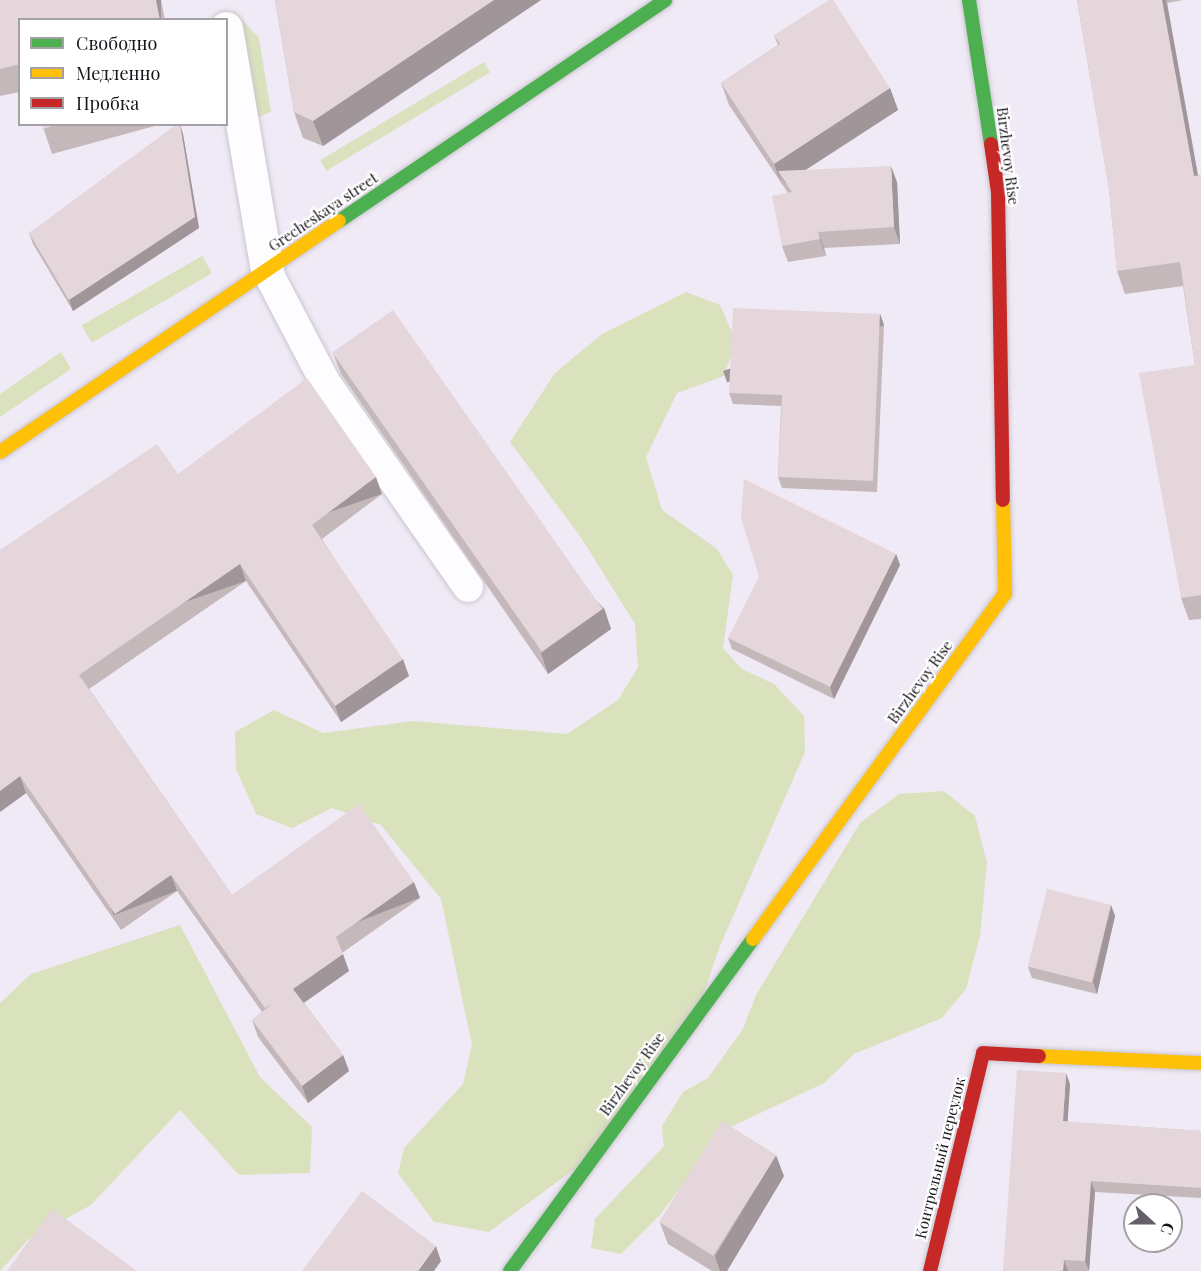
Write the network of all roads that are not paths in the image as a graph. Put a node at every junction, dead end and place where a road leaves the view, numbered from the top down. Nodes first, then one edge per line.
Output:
1 (222, 0) edge
2 (665, 0) edge
3 (969, 0) edge
4 (225, 18) edge
5 (228, 40) edge
6 (267, 271) junction
7 (0, 452) edge
8 (468, 587) dead end
9 (1201, 1062) edge
10 (510, 1271) edge
11 (930, 1271) edge

1 - 4 street
2 - 6 street, Grecheskaya street
3 - 10 street, Birzhevoy Rise
5 - 6 street
6 - 7 street, Grecheskaya street
6 - 8 lane
9 - 11 street, Контрольный переулок

